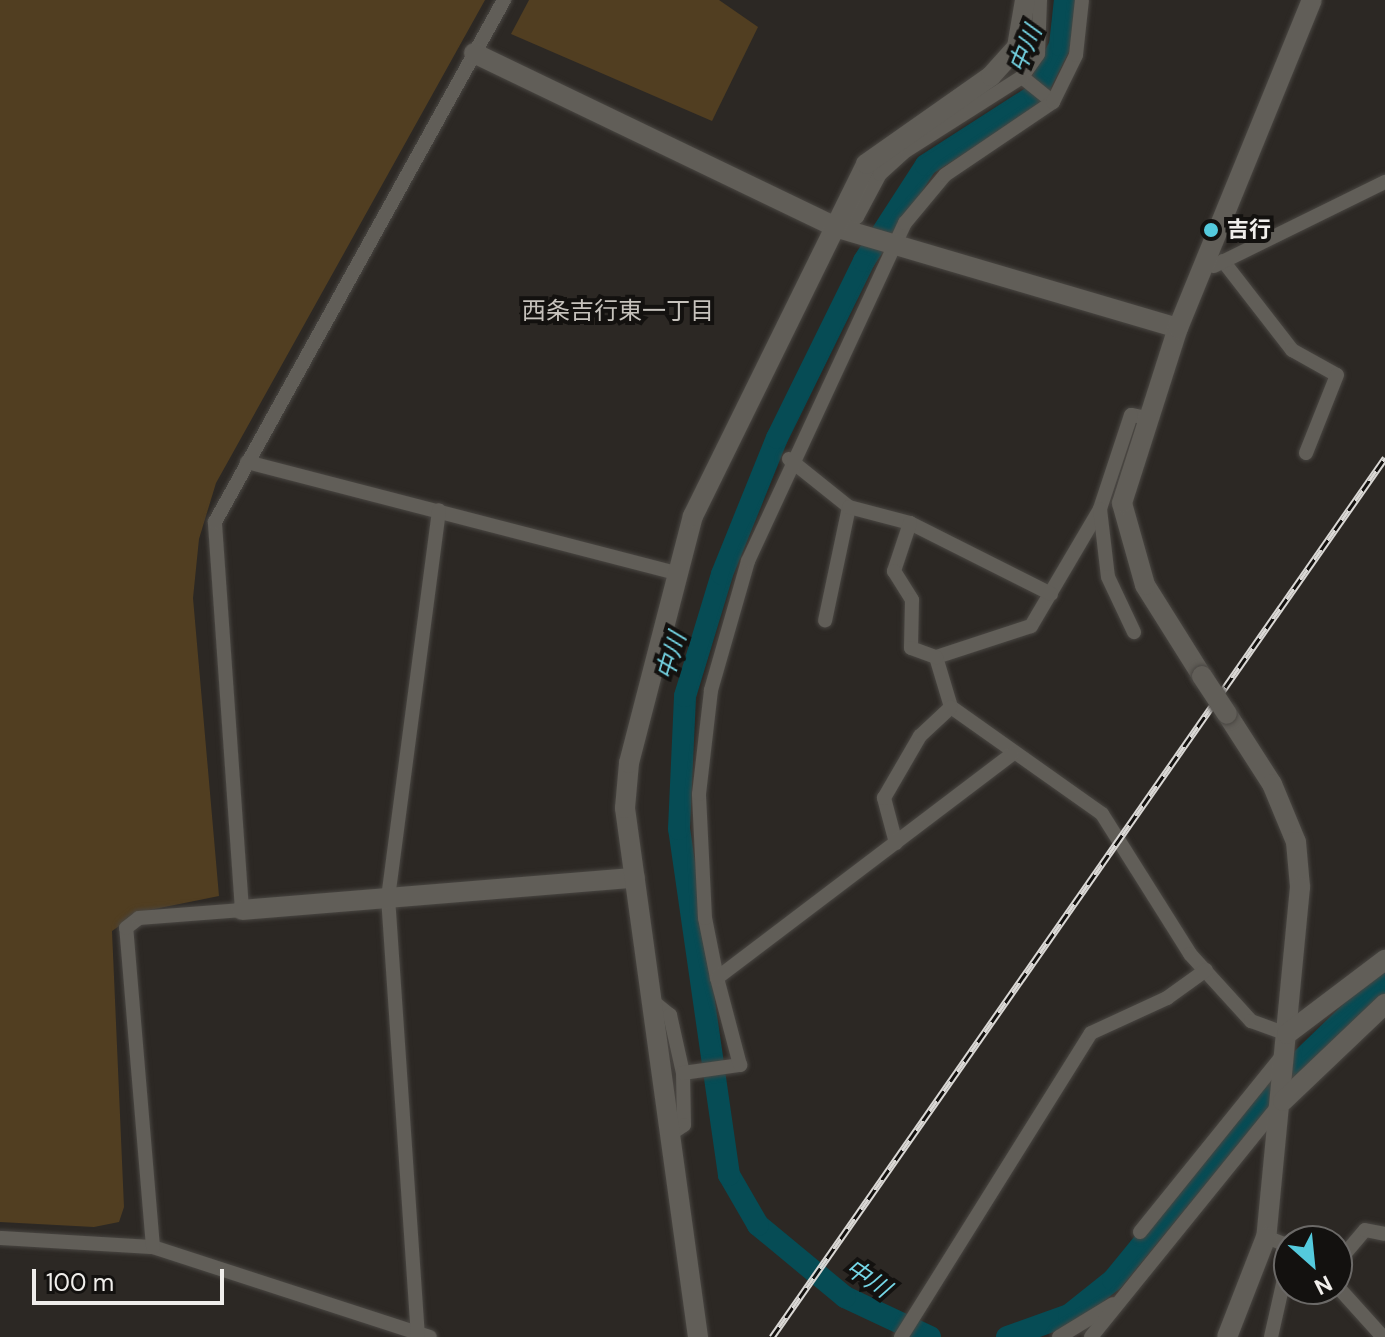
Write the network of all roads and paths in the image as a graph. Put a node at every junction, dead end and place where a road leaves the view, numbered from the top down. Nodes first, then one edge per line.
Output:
1 (504, 0) edge
2 (1025, 0) edge
3 (1040, 0) edge
4 (1082, 0) edge
5 (1312, 0) edge
6 (474, 53) junction
7 (1024, 79) junction
8 (1051, 100) junction
9 (1385, 182) edge
10 (838, 228) junction
11 (893, 243) junction
12 (1223, 261) junction
13 (1203, 271) junction
14 (1178, 328) junction
15 (1147, 418) junction
16 (1306, 453) dead end
17 (789, 459) junction
18 (247, 462) junction
19 (849, 507) junction
20 (1100, 509) junction
21 (439, 510) junction
22 (910, 523) junction
23 (677, 573) junction
24 (1051, 594) junction
25 (825, 621) dead end
26 (1134, 632) dead end
27 (936, 657) junction
28 (951, 707) junction
29 (1012, 754) junction
30 (896, 843) junction
31 (635, 878) junction
32 (388, 898) junction
33 (242, 910) junction
34 (1385, 960) edge
35 (1206, 970) junction
36 (717, 978) junction
37 (650, 999) junction
38 (1385, 1004) edge
39 (1286, 1042) junction
40 (687, 1073) junction
41 (1283, 1101) junction
42 (669, 1135) junction
43 (1140, 1232) dead end
44 (1385, 1234) edge
45 (1266, 1237) junction
46 (1, 1240) edge
47 (1273, 1240) edge
48 (1353, 1244) edge
49 (153, 1247) junction
50 (1353, 1304) edge
51 (1117, 1305) junction
52 (1278, 1305) edge
53 (903, 1330) edge
54 (423, 1336) edge
55 (698, 1337) edge
56 (1059, 1337) edge
57 (1091, 1337) edge
58 (1227, 1337) edge
59 (1271, 1337) edge
60 (1383, 1337) edge

1 - 6 street
2 - 10 street
3 - 7 street
4 - 8 street
5 - 13 street
6 - 10 street
6 - 18 street
7 - 8 street
7 - 10 street
8 - 11 street
9 - 12 street
10 - 11 street
10 - 23 street
11 - 14 street
11 - 17 street
12 - 13 street
12 - 16 street
13 - 14 street
14 - 15 street
15 - 20 street
15 - 39 street, bridge
17 - 19 street
17 - 36 street
18 - 21 street
18 - 33 street
19 - 22 street
19 - 25 street
20 - 24 street
20 - 26 street
21 - 23 street
21 - 32 street
22 - 24 street
22 - 27 street
23 - 31 street
24 - 27 street
27 - 28 street
28 - 29 street
28 - 30 street
29 - 30 street
29 - 35 street
30 - 36 street
31 - 32 street
31 - 37 street
32 - 33 street
32 - 54 street
33 - 49 street
34 - 39 street
35 - 39 street
35 - 53 street
36 - 40 street
37 - 40 street
37 - 42 street
38 - 41 street
39 - 41 street
39 - 43 street
40 - 42 street
41 - 45 street
41 - 51 street
42 - 55 street
44 - 48 street
45 - 47 street
45 - 58 street
46 - 49 street
49 - 54 street
50 - 60 street
51 - 56 street
51 - 57 street
52 - 59 street

